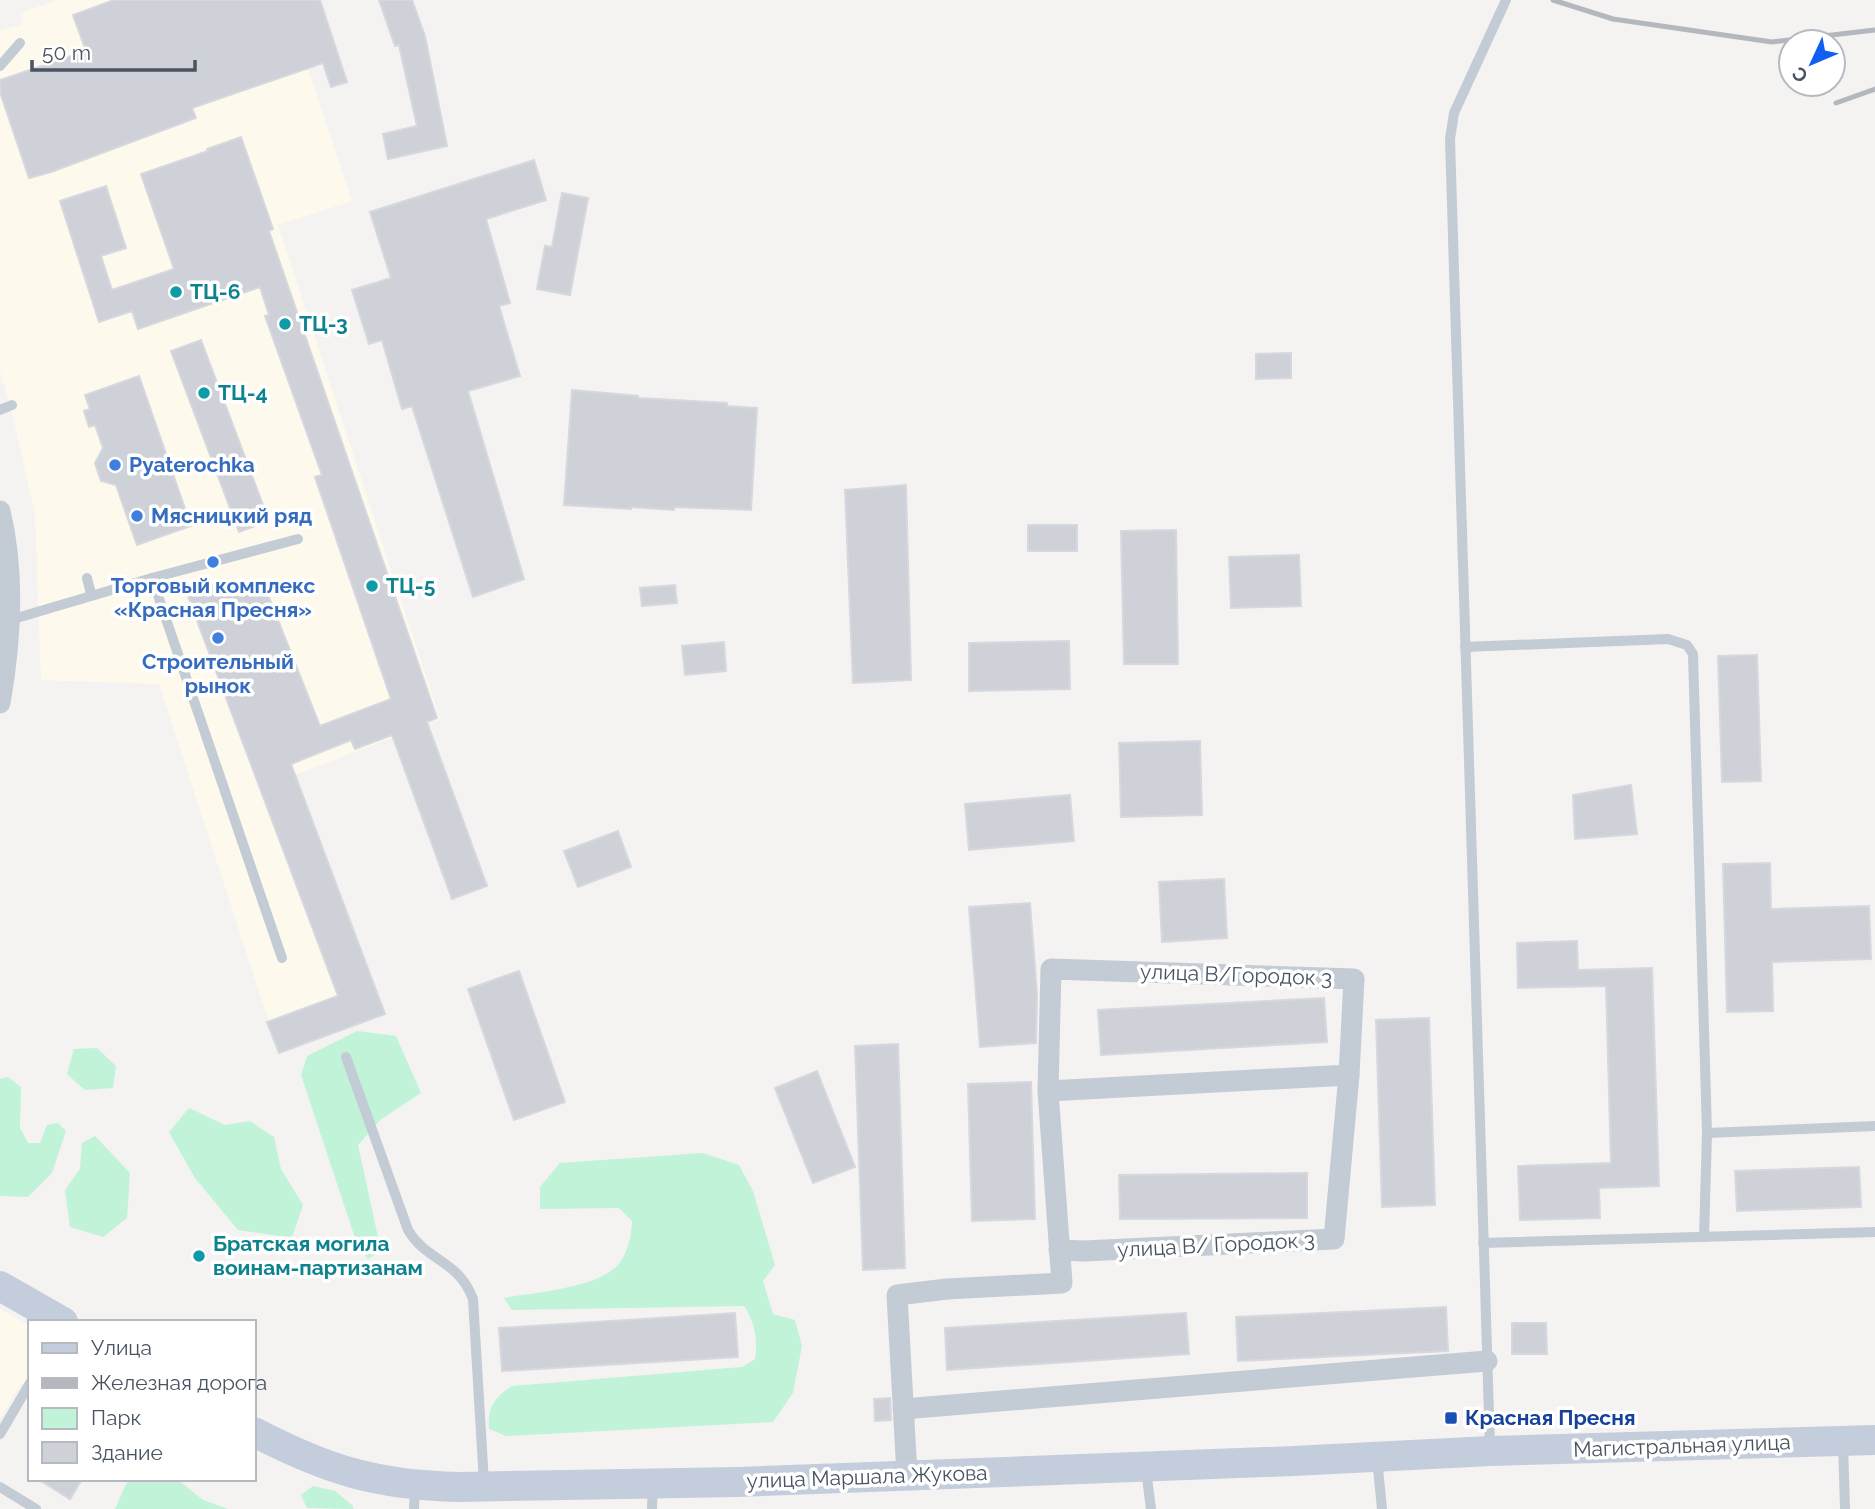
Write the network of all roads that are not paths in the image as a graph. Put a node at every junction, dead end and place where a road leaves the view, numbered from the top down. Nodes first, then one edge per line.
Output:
1 (1506, 0) edge
2 (20, 43) dead end
3 (0, 66) edge
4 (12, 405) dead end
5 (0, 410) edge
6 (0, 511) edge
7 (298, 539) dead end
8 (87, 578) dead end
9 (152, 578) junction
10 (91, 594) junction
11 (10, 620) junction
12 (1465, 647) junction
13 (0, 703) edge
14 (282, 958) dead end
15 (346, 1057) dead end
16 (1349, 1075) junction
17 (1048, 1091) junction
18 (1875, 1126) edge
19 (1707, 1133) junction
20 (1875, 1232) edge
21 (1704, 1237) junction
22 (1483, 1244) junction
23 (1059, 1250) junction
24 (0, 1286) edge
25 (60, 1320) edge
26 (1487, 1361) junction
27 (28, 1386) edge
28 (903, 1409) junction
29 (256, 1433) edge
30 (0, 1434) edge
31 (1875, 1440) edge
32 (1843, 1442) junction
33 (1490, 1451) junction
34 (1377, 1456) junction
35 (1146, 1467) junction
36 (907, 1475) junction
37 (484, 1486) junction
38 (0, 1487) edge
39 (414, 1497) edge
40 (652, 1497) edge
41 (36, 1509) edge
42 (1151, 1509) edge
43 (1382, 1509) edge
44 (1845, 1509) edge

1 - 12 lane
2 - 3 lane
4 - 5 lane
6 - 11 street
7 - 9 lane
8 - 10 lane
9 - 10 lane
9 - 14 lane
10 - 11 lane
11 - 13 street
12 - 19 lane
12 - 22 lane
15 - 37 lane
16 - 17 street
16 - 17 street, улица В/Городок 3
16 - 23 street, улица В/ Городок 3
17 - 23 street, улица В/Городок 3
18 - 19 lane
19 - 21 lane
20 - 21 lane
21 - 22 lane
22 - 26 lane
23 - 28 street, улица В/Городок 3
24 - 25 main road
26 - 28 street
26 - 33 lane
27 - 30 lane
28 - 36 street, улица В/Городок 3
29 - 39 main road, улица Маршала Жукова
31 - 32 main road, Магистральная улица
32 - 33 main road, Магистральная улица
32 - 44 lane
33 - 34 main road, улица Маршала Жукова
34 - 35 main road, улица Маршала Жукова
34 - 43 lane
35 - 36 main road, улица Маршала Жукова
35 - 42 lane
36 - 40 main road, улица Маршала Жукова
37 - 39 main road, улица Маршала Жукова
37 - 40 main road, улица Маршала Жукова
38 - 41 lane

